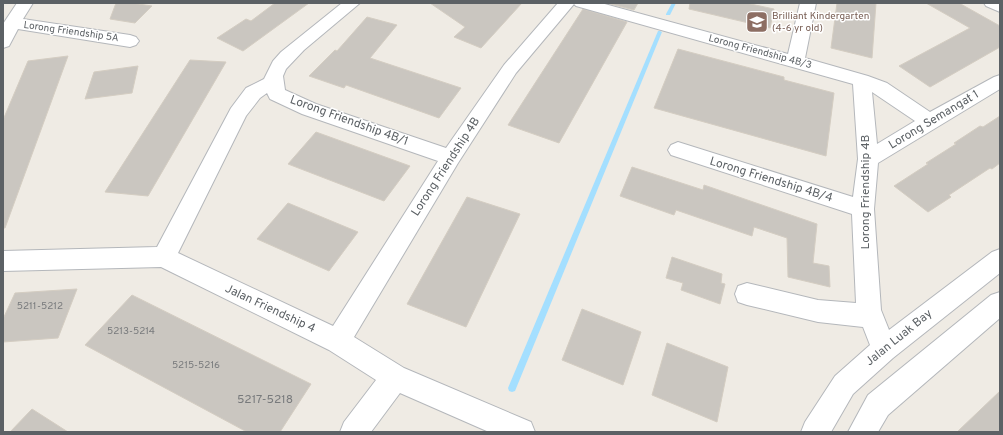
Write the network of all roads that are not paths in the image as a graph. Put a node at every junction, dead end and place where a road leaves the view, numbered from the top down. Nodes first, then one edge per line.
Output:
1 (25, 3) edge
2 (352, 3) edge
3 (567, 3) edge
4 (582, 3) edge
5 (808, 3) edge
6 (992, 3) edge
7 (1000, 7) edge
8 (12, 23) junction
9 (130, 41) dead end
10 (3, 42) edge
11 (796, 62) junction
12 (862, 80) junction
13 (1000, 81) edge
14 (273, 82) junction
15 (930, 121) junction
16 (678, 150) dead end
17 (452, 157) junction
18 (868, 159) junction
19 (863, 209) junction
20 (164, 257) junction
21 (1000, 259) edge
22 (3, 261) edge
23 (747, 294) dead end
24 (1000, 303) edge
25 (870, 316) junction
26 (338, 340) junction
27 (884, 349) junction
28 (395, 377) junction
29 (878, 405) junction
30 (354, 432) edge
31 (521, 432) edge
32 (815, 432) edge
33 (862, 432) edge
34 (881, 432) edge

1 - 8 street, Lorong Friendship 5A
2 - 14 street
3 - 17 street, Lorong Friendship 4B
4 - 11 street, Lorong Friendship 4B/3
5 - 11 street
6 - 7 street
8 - 9 street, Lorong Friendship 5A
8 - 10 street
11 - 12 street, Lorong Friendship 4B/3
12 - 15 street, Lorong Friendship 4B/3
12 - 18 street, Lorong Friendship 4B
13 - 15 street, Lorong Semangat 1
14 - 17 street, Lorong Friendship 4B/1
14 - 20 street
15 - 18 street, Lorong Semangat 1
16 - 19 street, Lorong Friendship 4B/4
17 - 26 street, Lorong Friendship 4B
18 - 19 street, Lorong Friendship 4B
19 - 25 street, Lorong Friendship 4B
20 - 22 street
20 - 26 street, Jalan Friendship 4
21 - 27 street, Jalan Luak Bay
23 - 25 street
24 - 29 street
25 - 27 street, Lorong Friendship 4B
26 - 28 street, Jalan Friendship 4
27 - 32 street, Jalan Luak Bay
28 - 30 street
28 - 31 street, Jalan Friendship 4
29 - 33 street
29 - 34 street

